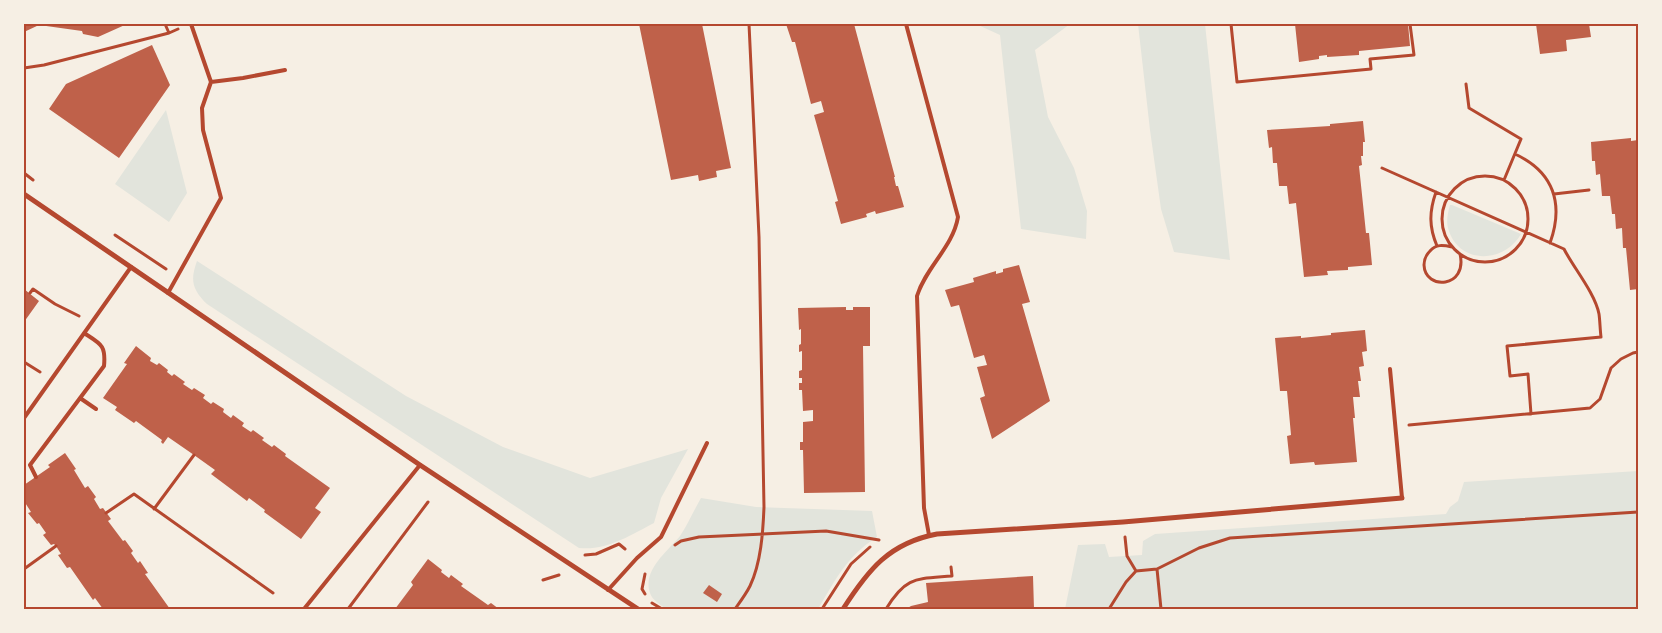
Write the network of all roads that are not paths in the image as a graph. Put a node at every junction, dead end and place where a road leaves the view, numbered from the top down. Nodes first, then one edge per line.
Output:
1 (191, 24) edge
2 (906, 24) edge
3 (285, 70) dead end
4 (211, 82) junction
5 (24, 194) edge
6 (130, 267) junction
7 (168, 293) junction
8 (84, 333) junction
9 (1390, 369) dead end
10 (80, 398) junction
11 (96, 409) dead end
12 (24, 418) edge
13 (707, 443) dead end
14 (420, 465) junction
15 (36, 477) dead end
16 (1402, 498) joint
17 (929, 535) junction
18 (608, 590) junction
19 (304, 609) edge
20 (638, 609) edge
21 (843, 609) edge

1 - 4 lane
2 - 17 lane
3 - 4 lane
4 - 7 lane
5 - 6 street
6 - 7 street
6 - 8 lane
7 - 14 street
8 - 10 lane
8 - 12 lane
9 - 16 lane
10 - 11 lane
10 - 15 lane
13 - 18 lane
14 - 18 street
14 - 19 lane
16 - 17 street
17 - 21 street
18 - 20 street

